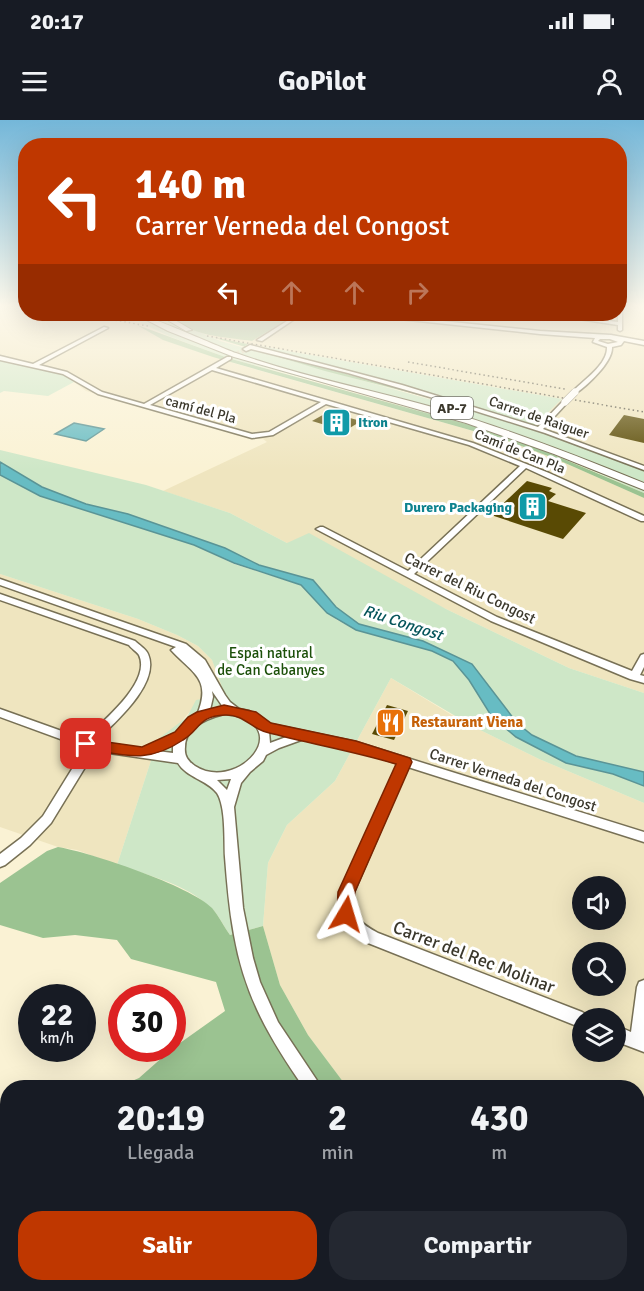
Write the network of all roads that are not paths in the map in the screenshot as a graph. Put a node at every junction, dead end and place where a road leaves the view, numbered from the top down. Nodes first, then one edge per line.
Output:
1 (11, 361) edge
2 (43, 361) edge
3 (225, 361) tunnel mouth
4 (254, 361) edge
5 (287, 361) edge
6 (294, 361) edge
7 (606, 361) edge
8 (33, 366) junction
9 (211, 368) junction
10 (325, 402) junction
11 (144, 406) junction
12 (538, 429) junction
13 (525, 465) junction
14 (644, 468) edge
15 (644, 476) edge
16 (644, 487) edge
17 (644, 519) edge
18 (320, 529) dead end
19 (409, 575) junction
20 (0, 582) edge
21 (0, 589) edge
22 (0, 597) edge
23 (644, 657) edge
24 (639, 678) edge
25 (235, 711) junction
26 (0, 713) edge
27 (202, 715) junction
28 (257, 720) junction
29 (303, 735) junction
30 (180, 736) junction
31 (89, 745) junction
32 (143, 753) junction
33 (263, 753) junction
34 (182, 759) junction
35 (405, 762) junction
36 (249, 767) junction
37 (202, 774) junction
38 (228, 807) junction
39 (644, 837) edge
40 (0, 861) edge
41 (644, 987) edge
42 (572, 1016) edge
43 (626, 1037) edge
44 (641, 1043) edge
45 (308, 1080) edge

1 - 8 street, camí del Pla
2 - 8 street
3 - 9 street
4 - 16 highway, AP-7
5 - 15 highway, AP-7
6 - 12 street, Carrer de Raiguer
7 - 12 street, bridge
8 - 11 street, camí del Pla
9 - 10 street, Camí de Can Pla
9 - 11 street
10 - 11 street, camí del Pla
10 - 13 street, Camí de Can Pla
12 - 14 street, Carrer de Raiguer
13 - 17 street, Camí de Can Pla
13 - 19 street
18 - 19 street, Carrer del Riu Congost
19 - 24 street, Carrer del Riu Congost
20 - 25 street
21 - 27 street
22 - 31 street
23 - 24 street
25 - 27 street
25 - 28 street
26 - 31 street
27 - 30 street
28 - 29 street, Carrer Verneda del Congost
28 - 33 street
29 - 33 street
29 - 35 street, Carrer Verneda del Congost
30 - 32 street
30 - 34 street
31 - 32 street
31 - 40 street
32 - 34 street
33 - 36 street
34 - 37 street
35 - 39 street, Carrer Verneda del Congost
35 - 42 street, Carrer del Rec Molinar
36 - 37 street
36 - 38 street
37 - 38 street
38 - 45 street
41 - 44 street
43 - 44 street

